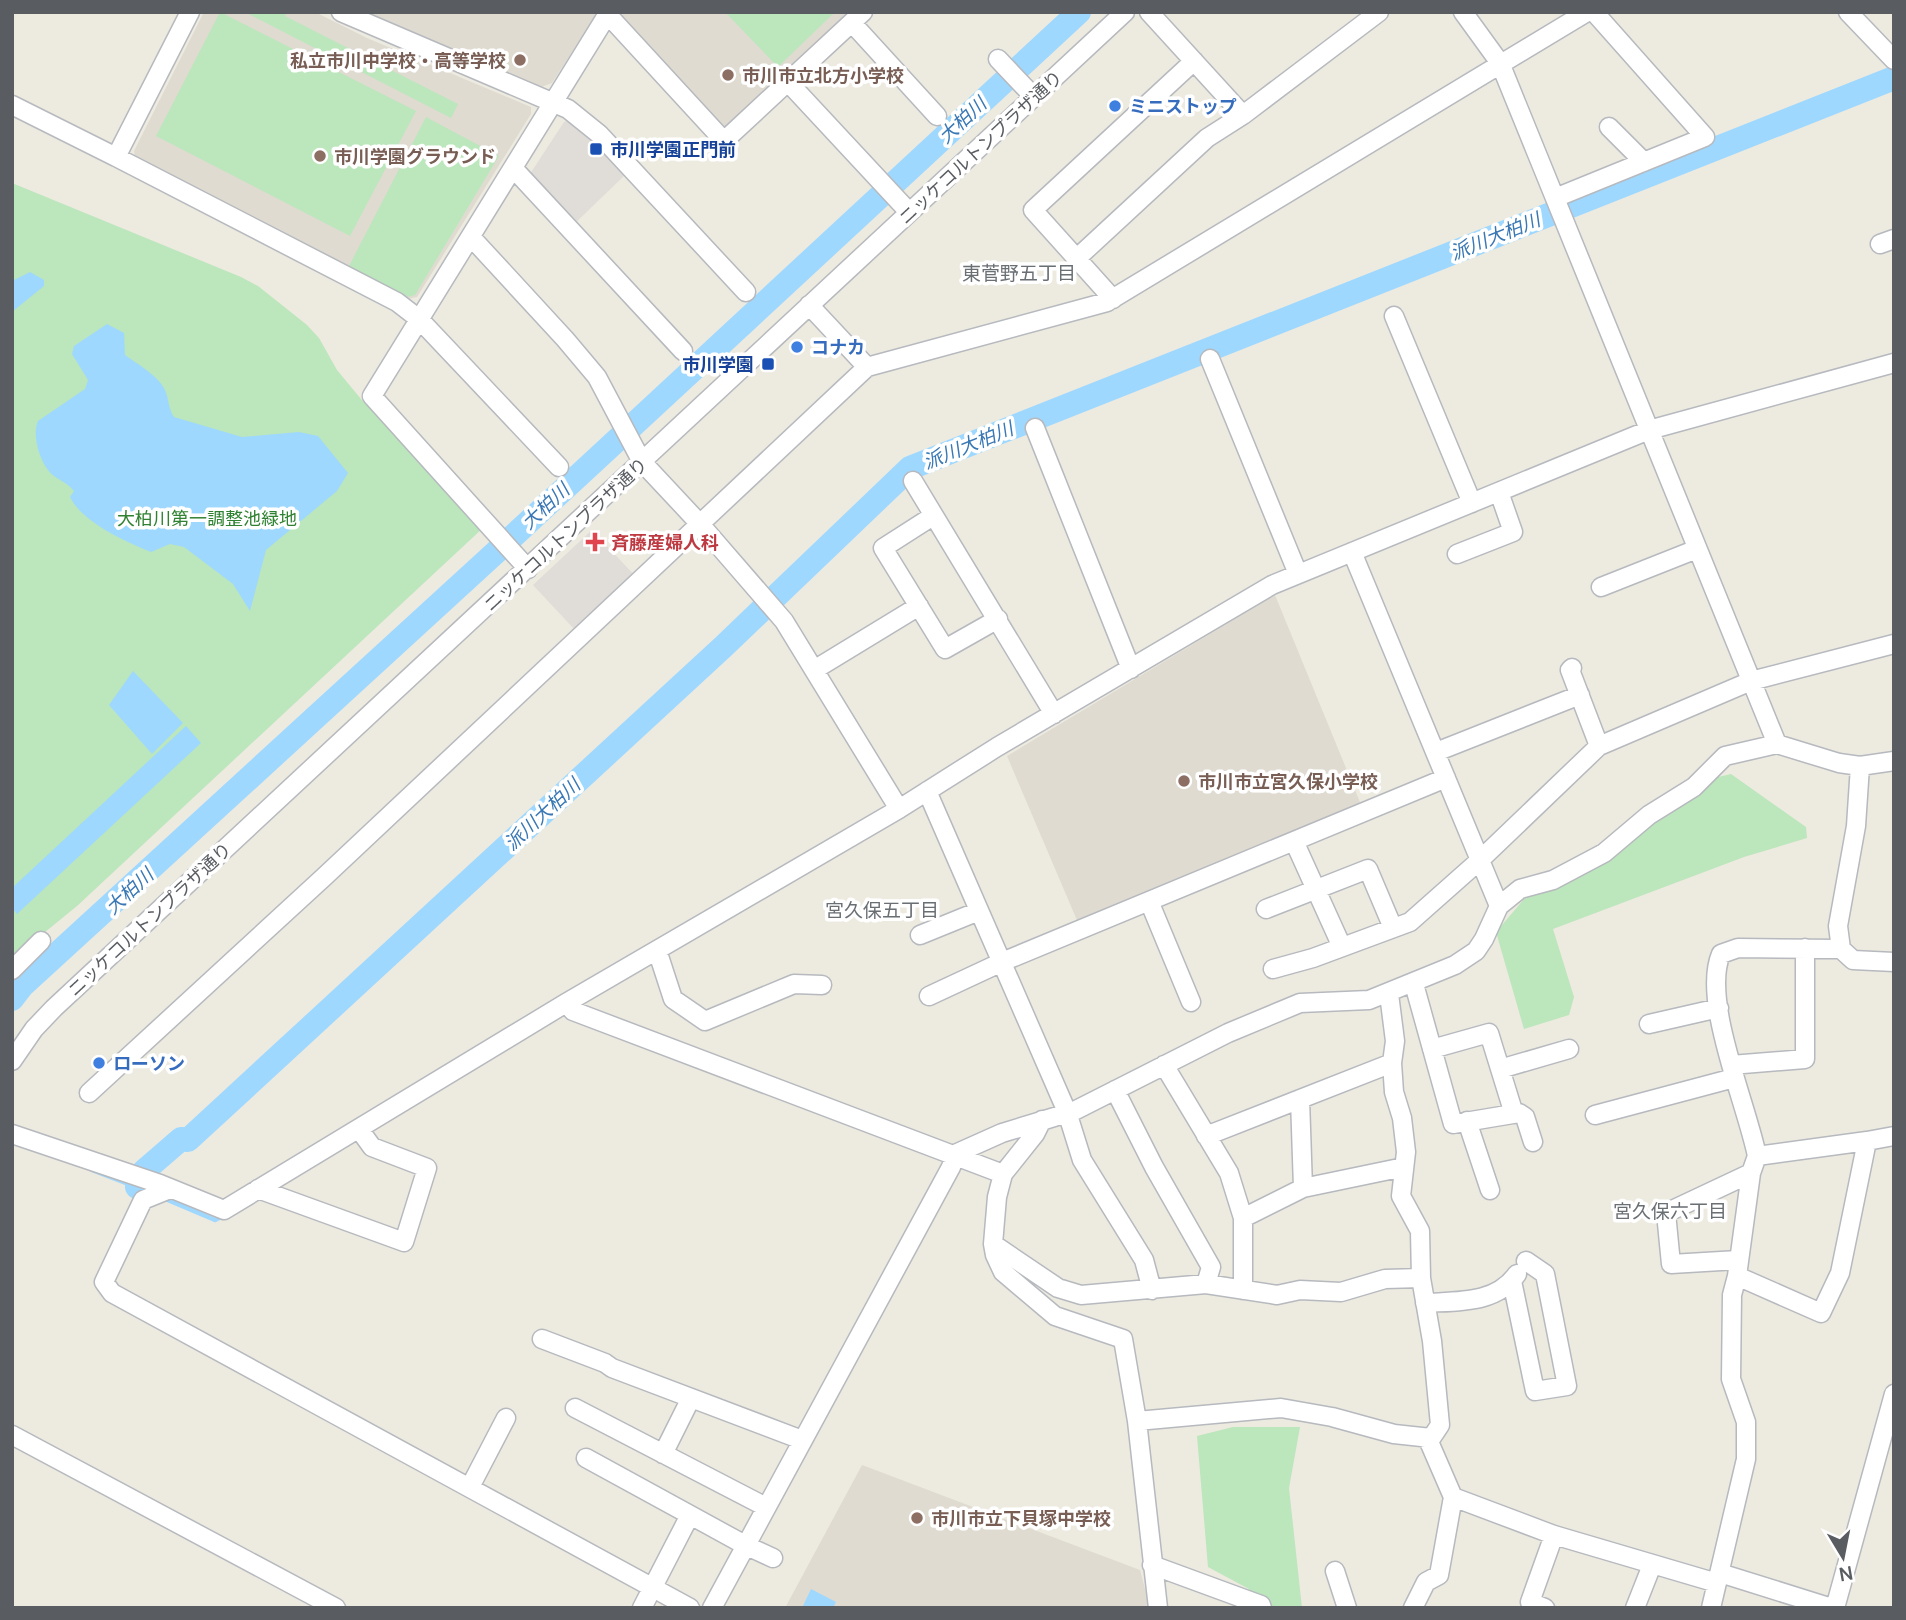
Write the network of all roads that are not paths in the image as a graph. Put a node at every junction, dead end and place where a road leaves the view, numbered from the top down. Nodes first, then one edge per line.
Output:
1 (190, 12) edge
2 (341, 12) edge
3 (1125, 12) edge
4 (1149, 12) edge
5 (1380, 12) edge
6 (1463, 12) edge
7 (1587, 12) edge
8 (1594, 12) edge
9 (1848, 12) edge
10 (608, 13) edge
11 (858, 18) edge
12 (998, 59) dead end
13 (1894, 60) edge
14 (1194, 61) junction
15 (1500, 63) junction
16 (788, 82) junction
17 (1028, 90) junction
18 (555, 102) junction
19 (12, 104) edge
20 (1243, 115) junction
21 (937, 116) dead end
22 (1609, 127) dead end
23 (116, 157) junction
24 (1644, 162) junction
25 (514, 169) junction
26 (1555, 199) junction
27 (904, 206) junction
28 (471, 237) junction
29 (1076, 259) junction
30 (746, 292) dead end
31 (1113, 299) junction
32 (809, 305) junction
33 (1394, 316) dead end
34 (419, 319) junction
35 (684, 351) dead end
36 (1210, 359) dead end
37 (1894, 363) edge
38 (867, 367) junction
39 (1035, 428) dead end
40 (1649, 430) junction
41 (637, 455) junction
42 (559, 467) dead end
43 (912, 481) dead end
44 (1499, 492) junction
45 (1472, 503) junction
46 (933, 516) junction
47 (699, 523) junction
48 (1697, 549) junction
49 (1353, 552) junction
50 (1457, 554) dead end
51 (523, 563) junction
52 (1298, 574) junction
53 (1601, 587) dead end
54 (919, 606) junction
55 (998, 619) junction
56 (1894, 644) edge
57 (1572, 668) dead end
58 (1131, 669) junction
59 (814, 670) junction
60 (1751, 681) junction
61 (1580, 695) junction
62 (1055, 714) junction
63 (1777, 744) junction
64 (1599, 746) junction
65 (1436, 752) junction
66 (1894, 761) edge
67 (1860, 766) junction
68 (1446, 778) junction
69 (927, 791) junction
70 (899, 809) junction
71 (1294, 841) junction
72 (1480, 860) junction
73 (1316, 891) junction
74 (1149, 901) junction
75 (1499, 906) junction
76 (1266, 909) dead end
77 (979, 911) junction
78 (1393, 928) junction
79 (920, 935) dead end
80 (41, 941) dead end
81 (1342, 947) junction
82 (1805, 948) junction
83 (1841, 949) junction
84 (657, 950) junction
85 (1002, 962) junction
86 (1894, 962) edge
87 (12, 970) edge
88 (1273, 970) dead end
89 (1414, 984) junction
90 (822, 985) dead end
91 (1389, 993) junction
92 (929, 996) dead end
93 (1191, 1002) dead end
94 (566, 1003) junction
95 (1719, 1008) junction
96 (1649, 1024) dead end
97 (1432, 1049) junction
98 (1569, 1049) dead end
99 (12, 1061) edge
100 (1392, 1063) junction
101 (1164, 1065) junction
102 (1500, 1069) junction
103 (1732, 1071) junction
104 (1115, 1090) junction
105 (89, 1093) dead end
106 (1300, 1099) junction
107 (1067, 1112) junction
108 (1514, 1114) junction
109 (1595, 1115) dead end
110 (1042, 1120) junction
111 (1467, 1121) junction
112 (359, 1129) junction
113 (12, 1133) edge
114 (1206, 1136) junction
115 (1894, 1136) edge
116 (1867, 1140) junction
117 (1534, 1142) dead end
118 (955, 1154) junction
119 (1754, 1164) junction
120 (1404, 1167) junction
121 (1003, 1174) junction
122 (162, 1186) junction
123 (1303, 1188) junction
124 (258, 1189) junction
125 (1490, 1190) dead end
126 (1243, 1218) junction
127 (993, 1244) junction
128 (1737, 1268) junction
129 (1421, 1278) junction
130 (1512, 1281) junction
131 (1206, 1284) junction
132 (1152, 1290) junction
133 (1243, 1290) junction
134 (1425, 1303) junction
135 (542, 1339) dead end
136 (1894, 1394) edge
137 (691, 1398) junction
138 (575, 1408) dead end
139 (506, 1418) dead end
140 (1137, 1421) junction
141 (12, 1435) edge
142 (1432, 1438) junction
143 (802, 1440) junction
144 (663, 1454) junction
145 (586, 1458) dead end
146 (1876, 1458) junction
147 (1894, 1464) edge
148 (470, 1487) junction
149 (1453, 1497) junction
150 (766, 1507) junction
151 (690, 1515) junction
152 (1554, 1535) junction
153 (746, 1545) junction
154 (773, 1558) dead end
155 (1652, 1565) junction
156 (1152, 1566) junction
157 (1335, 1571) dead end
158 (1718, 1578) junction
159 (653, 1587) junction
160 (336, 1608) edge
161 (642, 1608) edge
162 (691, 1608) edge
163 (712, 1608) edge
164 (1158, 1608) edge
165 (1262, 1608) edge
166 (1347, 1608) edge
167 (1413, 1608) edge
168 (1545, 1608) edge
169 (1635, 1608) edge
170 (1711, 1608) edge
171 (1834, 1608) edge

1 - 23 street
2 - 18 street
3 - 17 street, ニッケコルトンプラザ通り
4 - 14 street
5 - 20 street
6 - 15 street
7 - 15 street
8 - 24 street
9 - 13 street
10 - 16 street
10 - 18 street
11 - 16 street
11 - 21 street
12 - 17 street
14 - 20 street
14 - 29 street
15 - 26 street
15 - 31 street
16 - 27 street
17 - 27 street, ニッケコルトンプラザ通り
18 - 25 street
18 - 30 street
19 - 23 street
20 - 29 street
22 - 24 street
23 - 34 street
24 - 26 street
25 - 28 street
25 - 35 street
26 - 40 street
27 - 32 street, ニッケコルトンプラザ通り
28 - 34 street
28 - 41 street
29 - 31 street
31 - 38 street
32 - 38 street
32 - 41 street, ニッケコルトンプラザ通り
33 - 45 street
34 - 42 street
34 - 51 street
36 - 52 street
37 - 40 street
38 - 47 street
39 - 58 street
40 - 44 street
40 - 48 street
41 - 47 street
41 - 51 street, ニッケコルトンプラザ通り
43 - 46 street
44 - 45 street
44 - 50 street
45 - 49 street
46 - 54 street
46 - 55 street
47 - 59 street
47 - 105 street
48 - 53 street
48 - 60 street
49 - 52 street
49 - 65 street
51 - 99 street, ニッケコルトンプラザ通り
52 - 58 street
54 - 55 street
54 - 59 street
55 - 62 street
56 - 60 street
57 - 61 street
58 - 62 street
59 - 70 street
60 - 63 street
60 - 64 street
61 - 64 street
61 - 65 street
62 - 69 street
63 - 67 street
63 - 75 street
64 - 72 street
65 - 68 street
66 - 67 street
67 - 83 street
68 - 71 street
68 - 72 street
69 - 70 street
69 - 77 street
70 - 84 street
71 - 73 street
71 - 74 street
72 - 75 street
72 - 78 street
73 - 76 street
73 - 78 street
73 - 81 street
74 - 85 street
74 - 93 street
75 - 89 street
77 - 79 street
77 - 85 street
78 - 81 street
80 - 87 street
81 - 88 street
82 - 83 street
82 - 95 street
82 - 103 street
83 - 86 street
84 - 90 street
84 - 94 street
85 - 92 street
85 - 107 street
89 - 91 street
89 - 97 street
91 - 100 street
91 - 101 street
94 - 112 street
94 - 118 street
95 - 96 street
95 - 103 street
97 - 102 street
97 - 111 street
98 - 102 street
100 - 106 street
100 - 120 street
101 - 104 street
101 - 114 street
102 - 108 street
103 - 109 street
103 - 119 street
104 - 107 street
104 - 131 street
106 - 114 street
106 - 123 street
107 - 110 street
107 - 132 street
108 - 111 street
108 - 117 street
110 - 118 street
110 - 121 street
111 - 125 street
112 - 124 street
112 - 124 street
113 - 122 street
114 - 126 street
115 - 116 street
116 - 119 street
116 - 128 street
118 - 121 street
118 - 143 street
119 - 128 street
119 - 128 street
120 - 123 street
120 - 129 street
121 - 127 street
122 - 124 street
122 - 148 street
123 - 126 street
126 - 133 street
127 - 132 street
127 - 140 street
128 - 158 street
129 - 133 street
129 - 134 street
130 - 130 street
130 - 134 street
131 - 132 street
131 - 133 street
134 - 142 street
135 - 137 street
136 - 146 street
137 - 143 street
137 - 144 street
138 - 144 street
139 - 148 street
140 - 142 street
140 - 156 street
141 - 160 street
142 - 149 street
143 - 150 street
144 - 150 street
145 - 151 street
146 - 147 street
146 - 171 street
148 - 159 street
149 - 152 street
149 - 167 street
150 - 153 street
151 - 153 street
151 - 159 street
152 - 155 street
152 - 168 street
153 - 154 street
153 - 163 street
155 - 158 street
155 - 169 street
156 - 164 street
156 - 165 street
157 - 166 street
158 - 170 street
158 - 171 street
159 - 161 street
159 - 162 street

